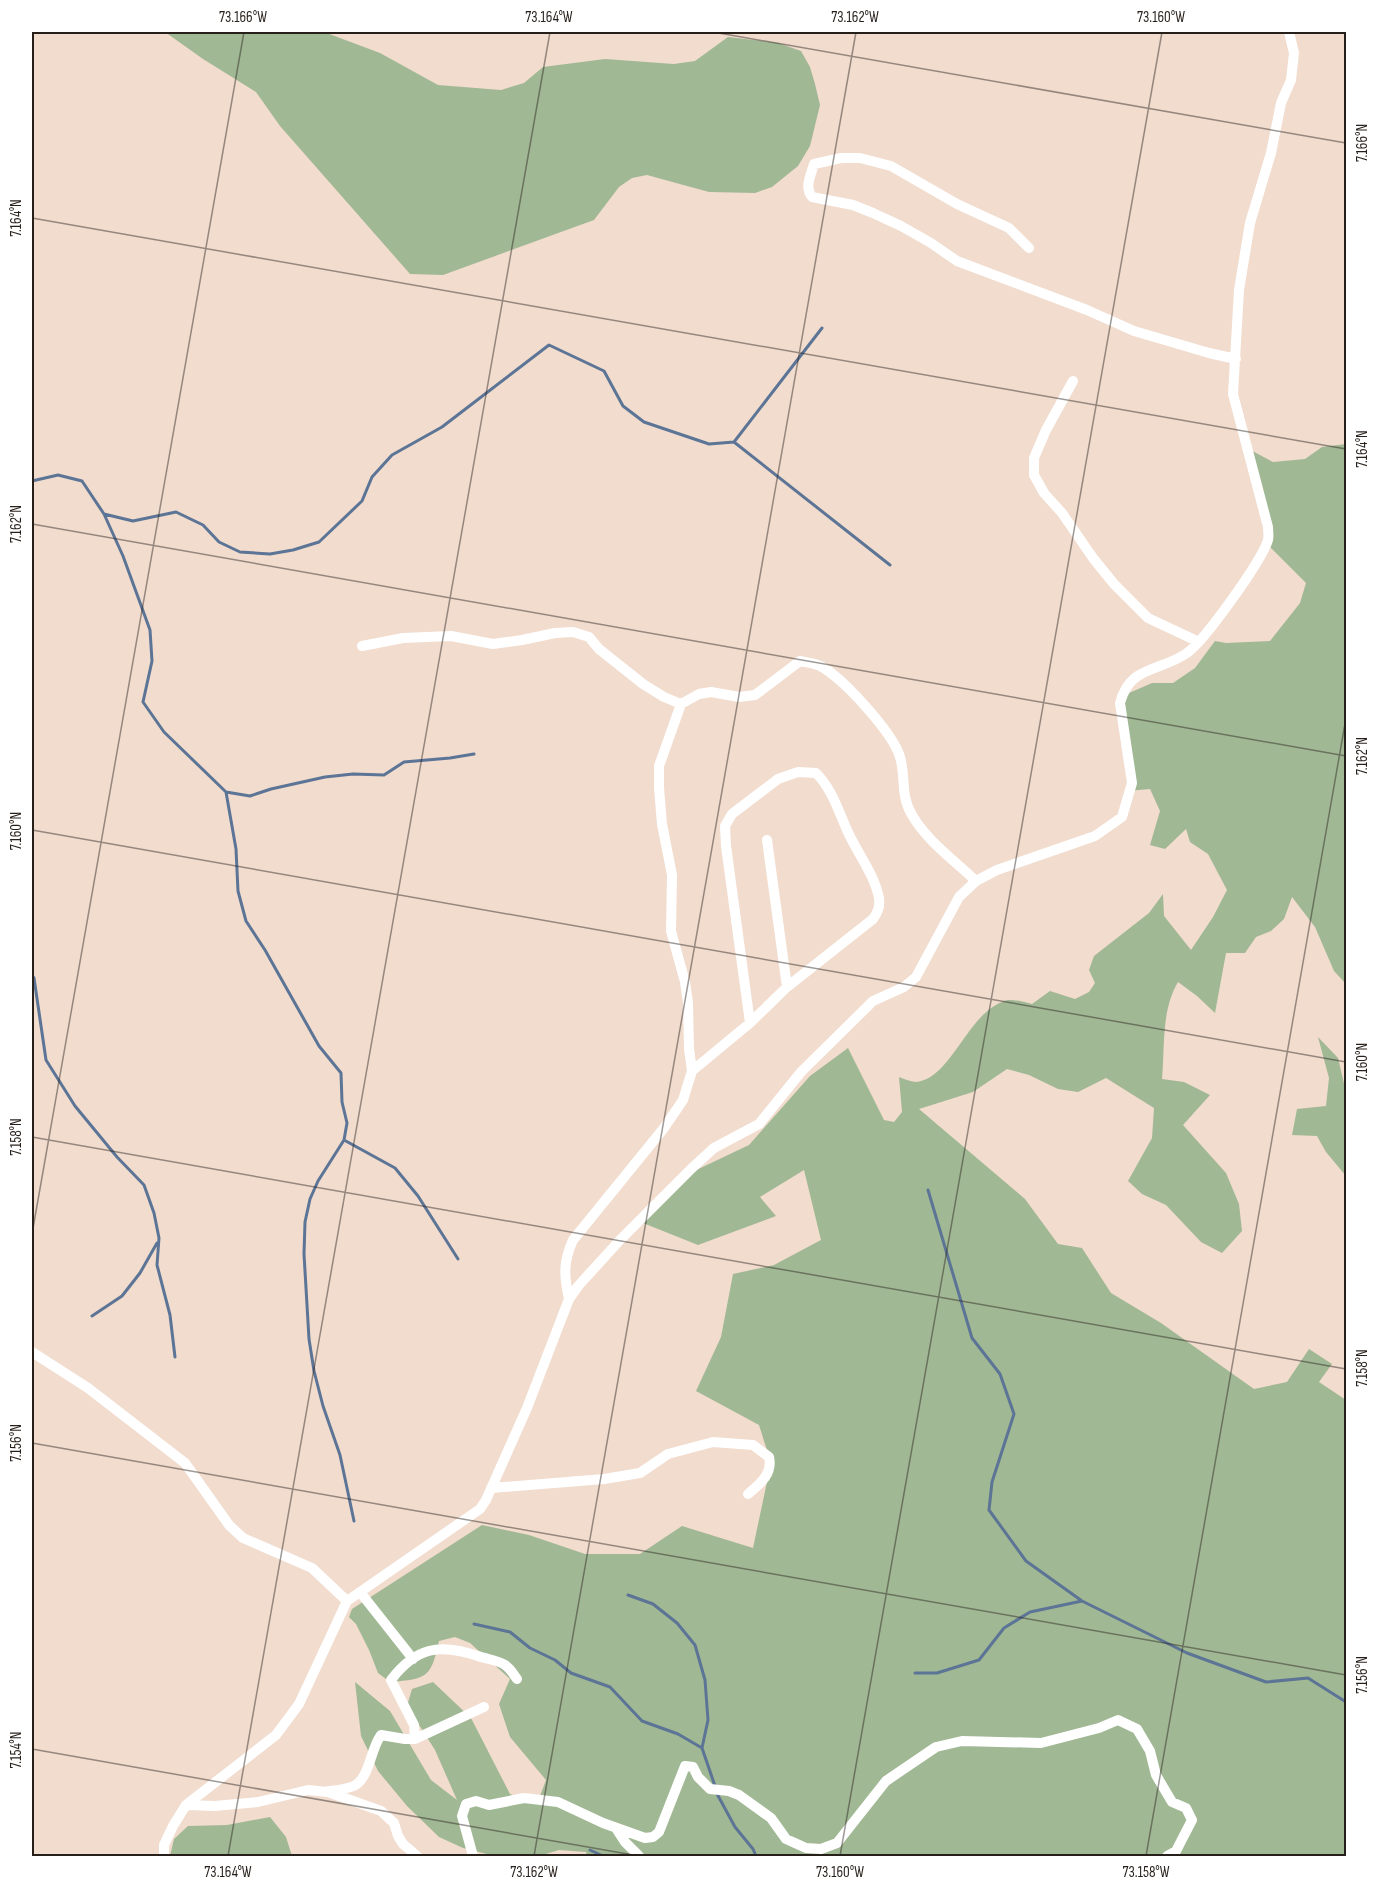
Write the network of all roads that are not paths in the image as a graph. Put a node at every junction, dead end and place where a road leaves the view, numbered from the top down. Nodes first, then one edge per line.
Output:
1 (1289, 32) edge
2 (1029, 248) dead end
3 (1236, 359) junction
4 (1073, 381) dead end
5 (1197, 641) junction
6 (362, 646) dead end
7 (681, 704) junction
8 (767, 840) dead end
9 (976, 881) junction
10 (787, 987) junction
11 (750, 1023) junction
12 (692, 1071) junction
13 (569, 1299) junction
14 (32, 1352) edge
15 (491, 1488) junction
16 (748, 1494) dead end
17 (360, 1592) junction
18 (347, 1601) junction
19 (413, 1659) junction
20 (517, 1679) dead end
21 (484, 1707) dead end
22 (415, 1739) junction
23 (328, 1792) junction
24 (186, 1805) junction
25 (616, 1828) junction
26 (164, 1857) edge
27 (417, 1857) edge
28 (473, 1857) edge
29 (639, 1857) edge
30 (1167, 1857) edge

1 - 3 street
2 - 3 street
3 - 5 street
4 - 5 street
5 - 9 street
6 - 7 street
7 - 9 street
7 - 12 street
8 - 10 street
9 - 13 street
10 - 11 street
10 - 11 street
11 - 12 street
12 - 13 street
13 - 15 street
14 - 18 street
15 - 16 street
15 - 17 street
17 - 18 street
17 - 19 street
18 - 24 street
19 - 20 street
19 - 22 street
21 - 22 street
22 - 23 street
23 - 24 street
23 - 27 street
24 - 26 street
25 - 28 street
25 - 29 street
25 - 30 street

